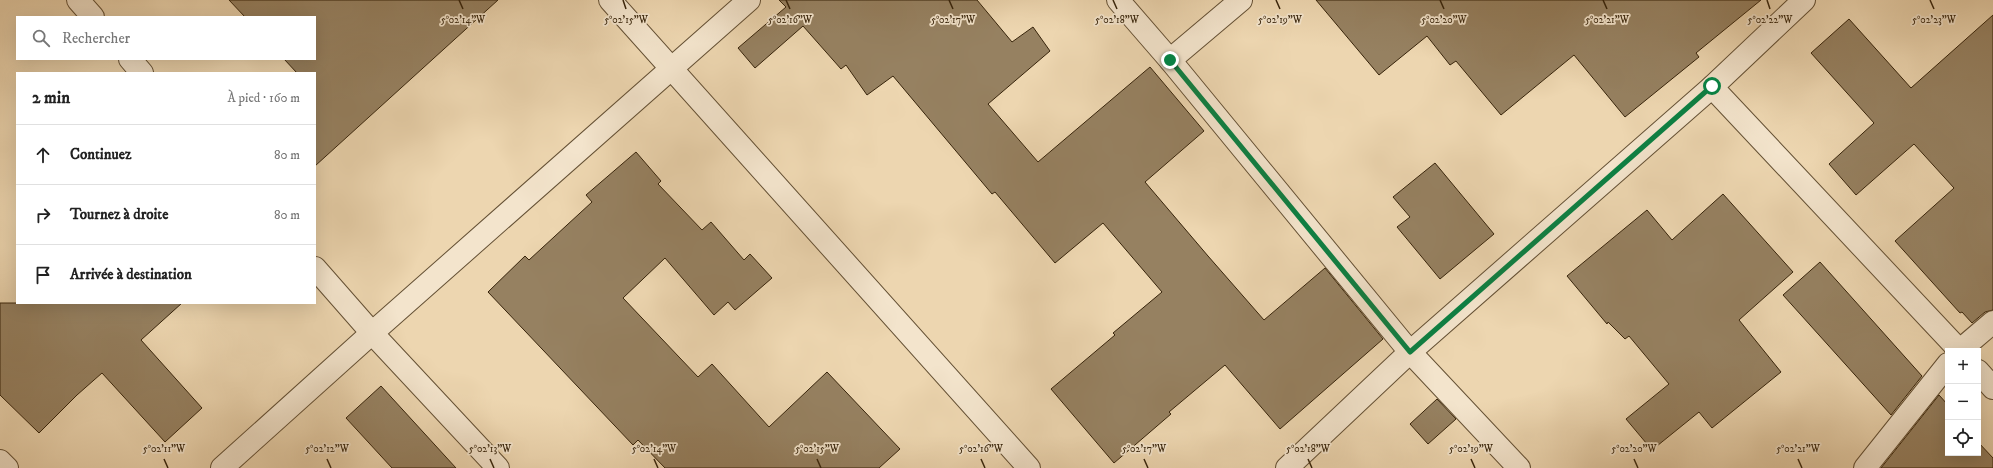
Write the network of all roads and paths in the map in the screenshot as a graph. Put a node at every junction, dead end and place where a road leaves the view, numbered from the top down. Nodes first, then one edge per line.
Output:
1 (78, 0) edge
2 (610, 0) edge
3 (749, 0) edge
4 (1118, 0) edge
5 (1241, 0) edge
6 (1804, 0) edge
7 (92, 16) edge
8 (131, 60) edge
9 (1170, 60) junction
10 (672, 68) junction
11 (141, 72) edge
12 (1712, 86) junction
13 (316, 269) edge
14 (1993, 322) edge
15 (372, 333) junction
16 (1952, 348) edge
17 (1964, 348) edge
18 (1410, 352) junction
19 (1945, 369) edge
20 (1981, 374) edge
21 (1993, 388) edge
22 (0, 460) edge
23 (7, 468) edge
24 (222, 468) edge
25 (498, 468) edge
26 (1029, 468) edge
27 (1287, 468) edge
28 (1519, 468) edge
29 (1865, 468) edge

1 - 7 street
2 - 10 street
3 - 10 street
4 - 9 street
5 - 9 street
6 - 12 street
8 - 11 street
9 - 18 street
10 - 15 street
10 - 26 street
12 - 16 street
12 - 18 street
13 - 15 street
14 - 17 street
15 - 24 street
15 - 25 street
18 - 27 street
18 - 28 street
19 - 29 street
20 - 21 street
22 - 23 street

